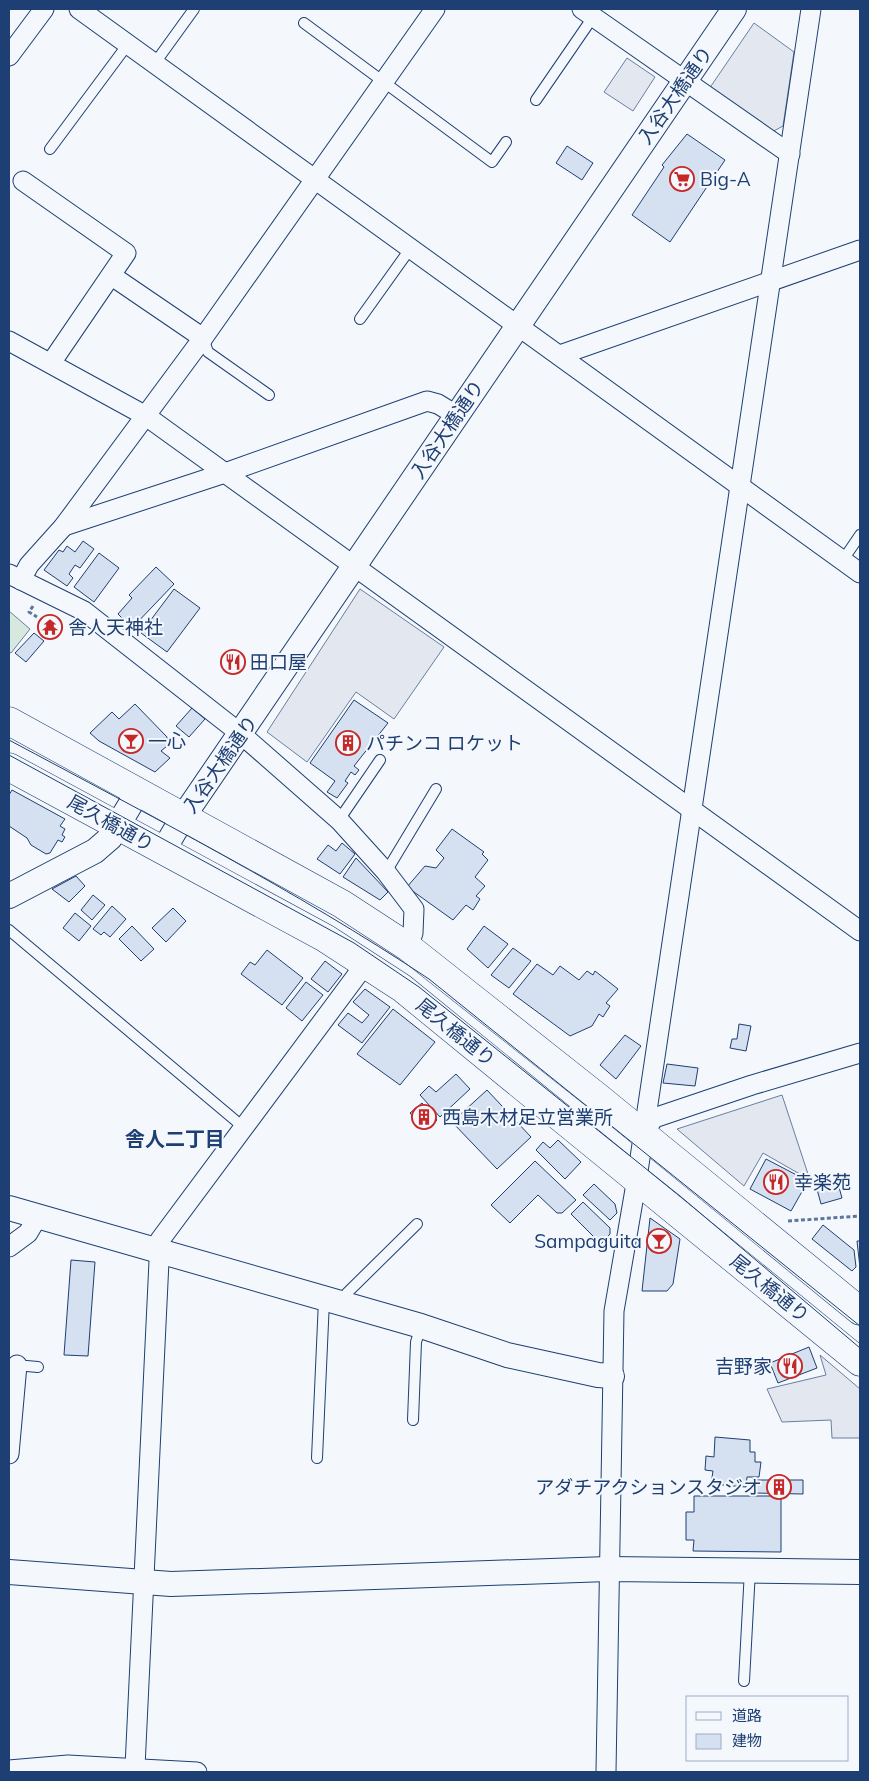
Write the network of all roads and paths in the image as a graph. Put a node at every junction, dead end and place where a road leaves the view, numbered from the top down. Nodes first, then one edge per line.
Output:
1 (44, 9) edge
2 (79, 9) edge
3 (194, 9) edge
4 (435, 9) edge
5 (734, 9) edge
6 (811, 9) edge
7 (588, 13) edge
8 (304, 22) dead end
9 (128, 44) junction
10 (9, 56) edge
11 (155, 63) junction
12 (381, 82) junction
13 (684, 82) junction
14 (536, 100) dead end
15 (506, 142) dead end
16 (50, 149) dead end
17 (790, 154) junction
18 (315, 178) junction
19 (23, 182) dead end
20 (410, 248) junction
21 (860, 250) edge
22 (112, 276) junction
23 (770, 281) junction
24 (360, 319) dead end
25 (518, 325) junction
26 (203, 338) junction
27 (9, 341) edge
28 (560, 355) junction
29 (51, 363) junction
30 (269, 396) dead end
31 (456, 415) junction
32 (146, 416) junction
33 (225, 473) junction
34 (741, 487) junction
35 (64, 526) junction
36 (860, 535) edge
37 (842, 560) junction
38 (354, 567) junction
39 (860, 573) edge
40 (15, 577) edge
41 (9, 721) edge
42 (241, 734) junction
43 (380, 760) dead end
44 (9, 767) edge
45 (436, 789) dead end
46 (138, 792) junction
47 (690, 810) junction
48 (183, 817) junction
49 (338, 820) junction
50 (118, 827) junction
51 (163, 851) junction
52 (386, 872) junction
53 (9, 896) edge
54 (9, 930) edge
55 (860, 931) edge
56 (408, 947) junction
57 (366, 963) junction
58 (860, 1054) edge
59 (242, 1126) junction
60 (643, 1134) junction
61 (637, 1178) junction
62 (9, 1208) edge
63 (38, 1216) junction
64 (860, 1216) edge
65 (779, 1222) dead end
66 (417, 1224) dead end
67 (9, 1247) edge
68 (158, 1250) junction
69 (334, 1303) junction
70 (860, 1311) edge
71 (421, 1326) junction
72 (860, 1362) edge
73 (13, 1365) edge
74 (38, 1367) dead end
75 (612, 1376) junction
76 (413, 1420) dead end
77 (9, 1454) edge
78 (317, 1458) dead end
79 (608, 1569) junction
80 (750, 1569) junction
81 (9, 1572) edge
82 (860, 1572) edge
83 (143, 1582) junction
84 (744, 1681) dead end
85 (9, 1770) edge
86 (134, 1770) edge
87 (197, 1772) edge
88 (606, 1772) edge

1 - 10 street
2 - 9 street
3 - 11 lane
4 - 12 street
5 - 13 street, 入谷大橋通り
6 - 17 street
7 - 13 street
7 - 14 lane
8 - 12 lane
9 - 11 street
9 - 16 lane
11 - 18 street
12 - 15 lane
12 - 18 street
13 - 17 street
13 - 25 street, 入谷大橋通り
17 - 23 street
18 - 20 street
18 - 26 street
19 - 22 street
20 - 24 lane
20 - 25 street
21 - 23 street
22 - 26 street
22 - 29 street
23 - 28 street
23 - 34 street
25 - 28 street
25 - 31 street, 入谷大橋通り
26 - 30 lane
26 - 32 street
27 - 29 street
28 - 34 street
29 - 32 street
31 - 33 street
31 - 38 street, 入谷大橋通り
32 - 33 street
32 - 35 street
33 - 35 street
33 - 38 street
34 - 37 street
34 - 47 street
35 - 40 street
36 - 37 lane
37 - 39 street
38 - 42 street, 入谷大橋通り
38 - 47 street
40 - 42 street
41 - 46 main road, 尾久橋通り
42 - 48 street, 入谷大橋通り
42 - 49 street
43 - 49 lane
44 - 50 main road, 尾久橋通り
45 - 52 lane
46 - 48 main road, 尾久橋通り
46 - 50 street
47 - 55 street
47 - 60 street
48 - 51 street, 入谷大橋通り
48 - 56 main road, 尾久橋通り
49 - 52 street
50 - 51 main road, 尾久橋通り
50 - 53 street
51 - 57 main road, 尾久橋通り
52 - 56 street
54 - 59 lane
56 - 60 main road, 尾久橋通り
57 - 59 street
57 - 61 main road, 尾久橋通り
58 - 60 street
59 - 68 street
60 - 61 street
60 - 70 main road, 尾久橋通り
61 - 72 main road, 尾久橋通り
61 - 75 street
62 - 63 street
63 - 67 street
63 - 68 street
64 - 65 path
66 - 69 lane
68 - 69 street
68 - 83 street
69 - 71 street
69 - 78 lane
71 - 75 street
71 - 76 lane
73 - 74 lane
73 - 77 street
75 - 79 street
79 - 80 street
79 - 83 street
79 - 88 street
80 - 82 street
80 - 84 lane
81 - 83 street
83 - 86 street
85 - 86 street
86 - 87 street

